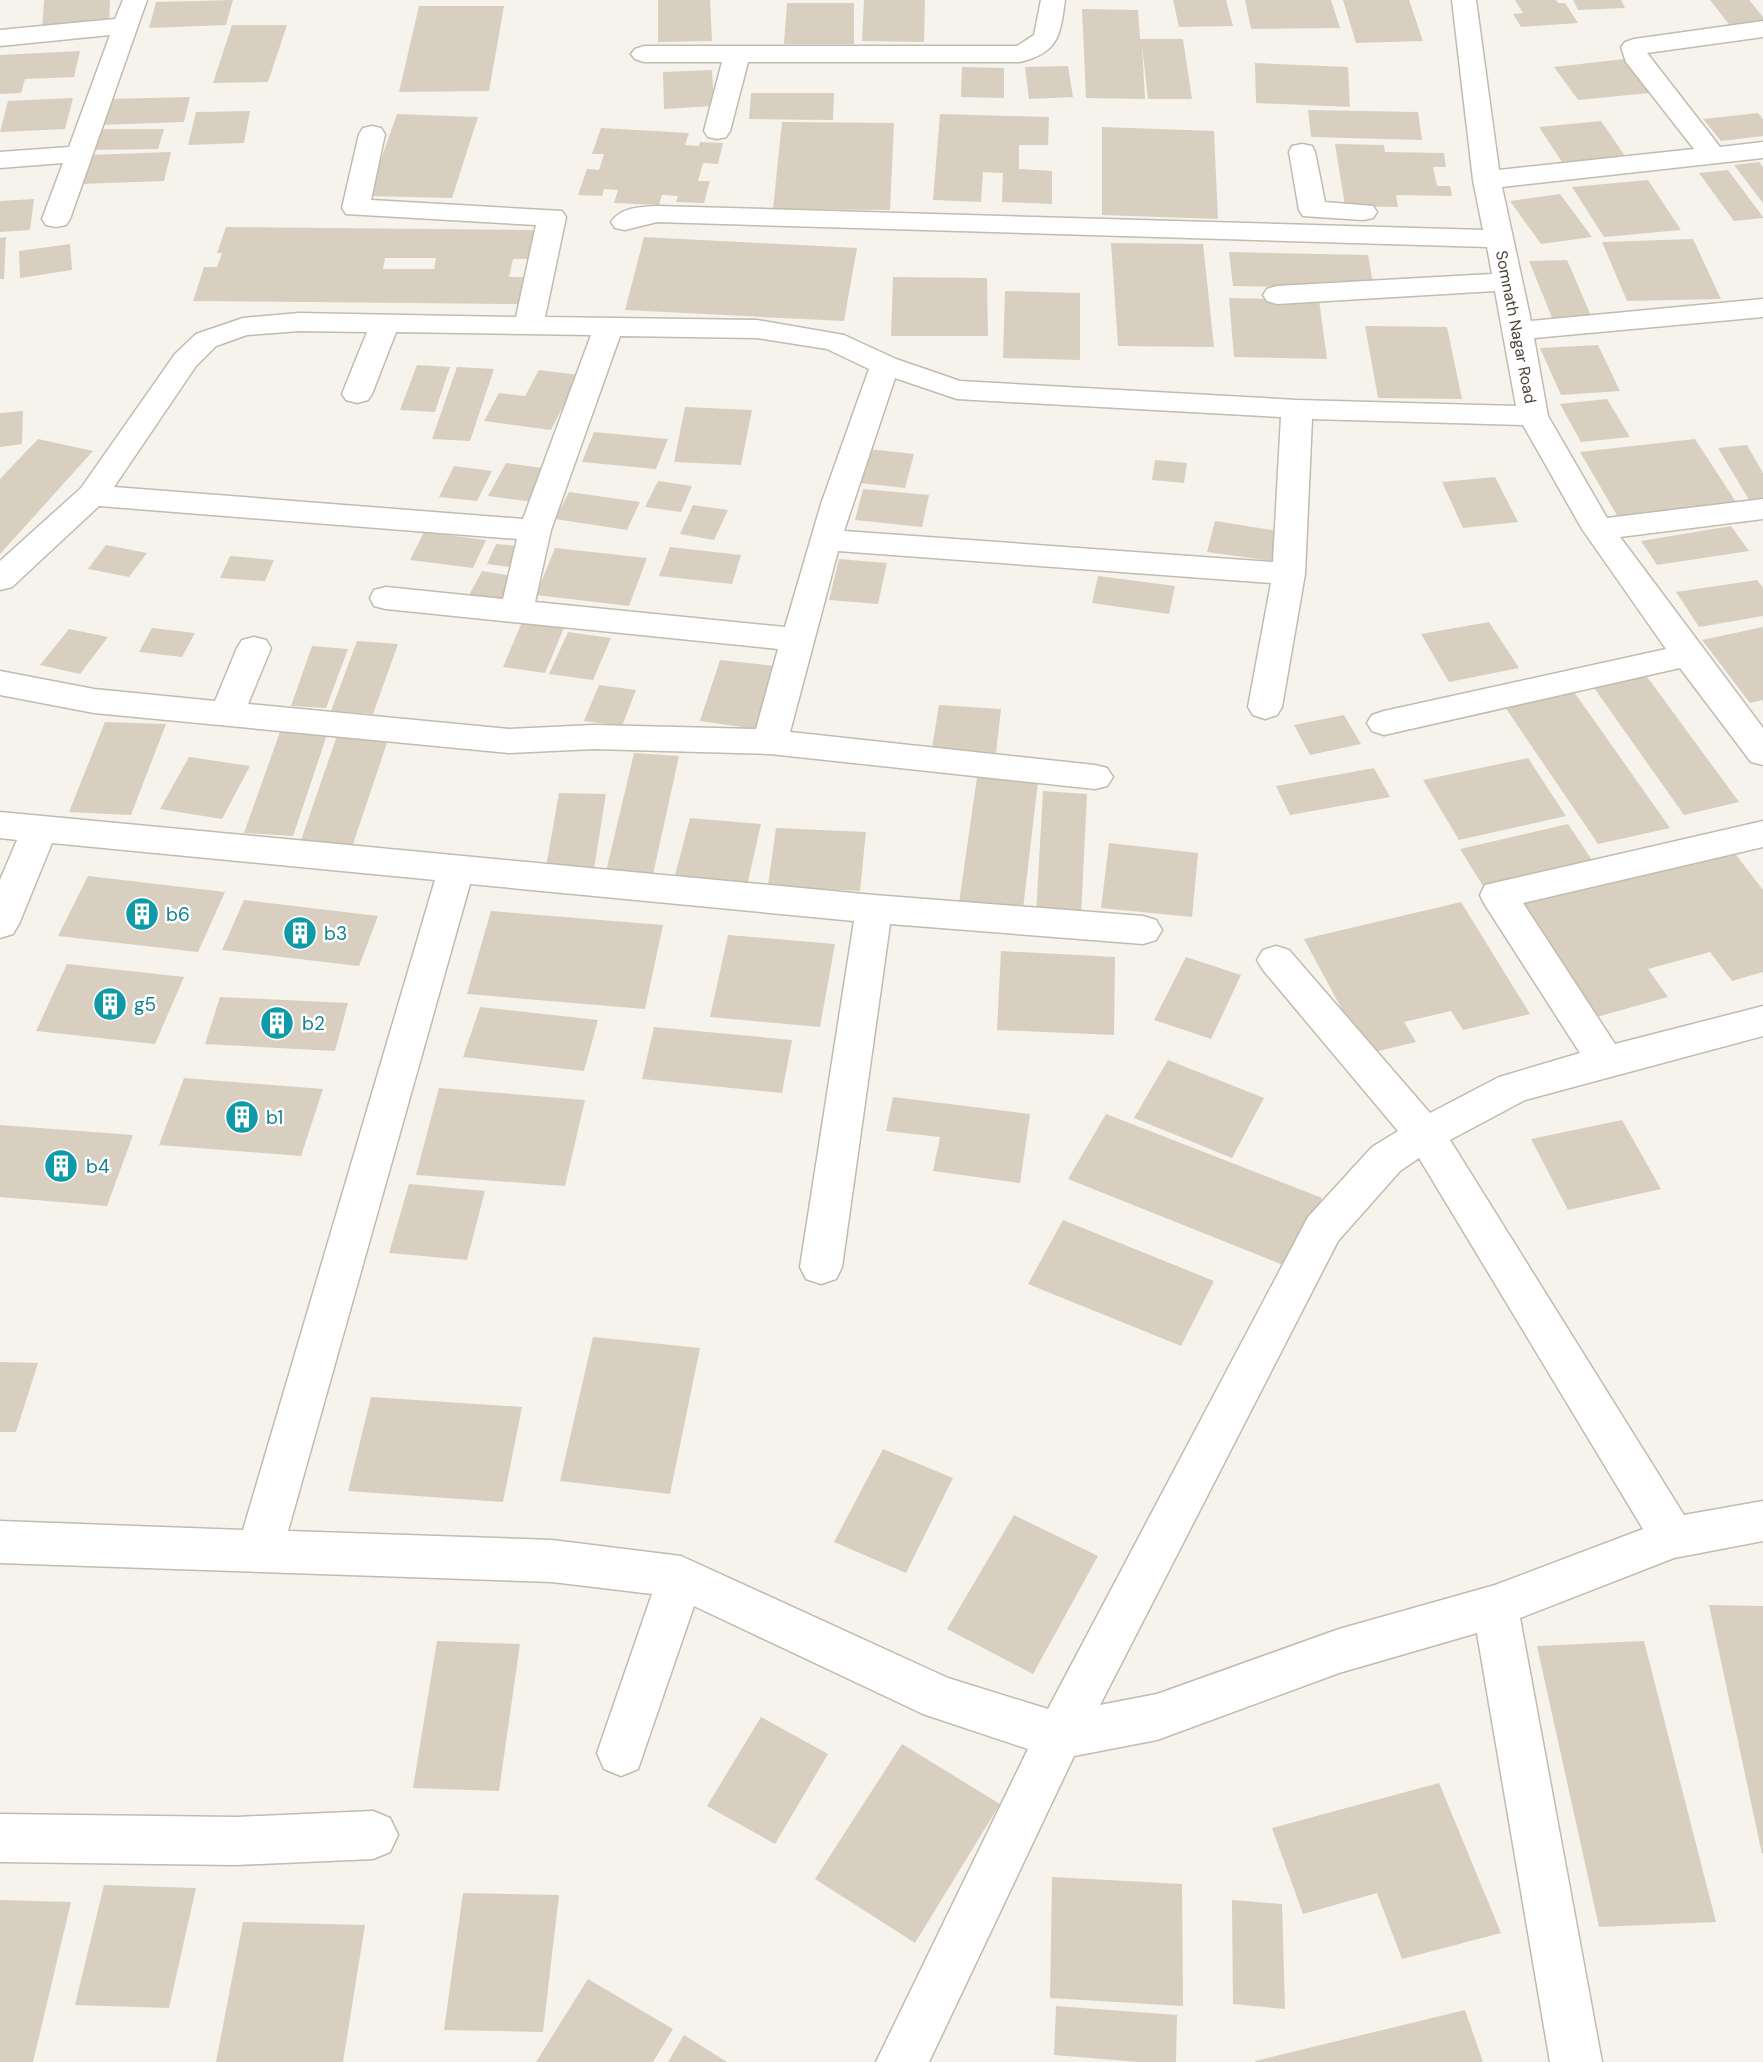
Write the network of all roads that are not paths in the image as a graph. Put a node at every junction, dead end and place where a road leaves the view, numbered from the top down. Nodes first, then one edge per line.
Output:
1 (135, 0) edge
2 (1053, 0) edge
3 (1464, 0) edge
4 (126, 26) junction
5 (1763, 29) edge
6 (0, 38) edge
7 (644, 54) dead end
8 (737, 54) junction
9 (717, 131) dead end
10 (372, 134) dead end
11 (1763, 150) edge
12 (1302, 152) dead end
13 (78, 154) junction
14 (1712, 154) junction
15 (0, 160) edge
16 (1487, 180) junction
17 (56, 219) dead end
18 (625, 222) dead end
19 (1497, 228) junction
20 (1508, 282) junction
21 (1277, 295) dead end
22 (1763, 308) edge
23 (385, 323) junction
24 (529, 326) junction
25 (609, 327) junction
26 (1518, 331) junction
27 (885, 365) junction
28 (357, 394) dead end
29 (1297, 410) junction
30 (1533, 416) junction
31 (92, 495) junction
32 (1763, 509) edge
33 (1598, 529) junction
34 (535, 530) junction
35 (825, 540) junction
36 (1289, 574) junction
37 (0, 579) edge
38 (386, 598) dead end
39 (517, 610) junction
40 (798, 640) junction
41 (254, 648) dead end
42 (1688, 655) junction
43 (0, 683) edge
44 (1265, 707) dead end
45 (227, 714) junction
46 (1384, 723) dead end
47 (770, 742) junction
48 (1763, 753) edge
49 (1095, 777) dead end
50 (0, 825) edge
51 (40, 828) junction
52 (1763, 834) edge
53 (456, 870) junction
54 (1473, 894) dead end
55 (874, 909) junction
56 (0, 924) edge
57 (1143, 930) dead end
58 (1276, 960) dead end
59 (1763, 1021) edge
60 (1594, 1065) junction
61 (1425, 1134) junction
62 (821, 1267) dead end
63 (1763, 1521) edge
64 (1673, 1538) junction
65 (0, 1542) edge
66 (260, 1549) junction
67 (681, 1577) junction
68 (1494, 1606) junction
69 (1059, 1736) junction
70 (621, 1753) dead end
71 (373, 1835) dead end
72 (0, 1838) edge
73 (902, 2062) edge
74 (1576, 2062) edge

1 - 4 street
2 - 8 street
3 - 16 street, Somnath Nagar Road
4 - 6 street
4 - 13 street
5 - 14 street
7 - 8 street
8 - 9 street
10 - 24 street
11 - 14 street
12 - 19 street
13 - 15 street
13 - 17 street
14 - 16 street
16 - 19 street, Somnath Nagar Road
18 - 19 street
19 - 20 street, Somnath Nagar Road
20 - 21 street
20 - 26 street, Somnath Nagar Road
22 - 26 street
23 - 24 street
23 - 28 street
23 - 31 street
24 - 25 street
25 - 27 street
25 - 34 street
26 - 30 street, Somnath Nagar Road
27 - 29 street
27 - 35 street
29 - 30 street
29 - 36 street
30 - 33 street, Somnath Nagar Road
31 - 34 street
31 - 37 street
32 - 33 street
33 - 42 street, Somnath Nagar Road
34 - 39 street
35 - 36 street
35 - 40 street
36 - 44 street
38 - 39 street
39 - 40 street
40 - 47 street
41 - 45 street
42 - 46 street
42 - 48 street, Somnath Nagar Road
43 - 45 street
45 - 47 street
47 - 49 street
50 - 51 street
51 - 53 street
51 - 56 street
52 - 60 street
53 - 55 street
53 - 66 street
54 - 60 street
55 - 57 street
55 - 62 street
58 - 61 street
59 - 60 street
60 - 61 street
61 - 64 street
61 - 69 street
63 - 64 street
64 - 68 street
65 - 66 street
66 - 67 street
67 - 69 street
67 - 70 street
68 - 69 street
68 - 74 street
69 - 73 street
71 - 72 street

